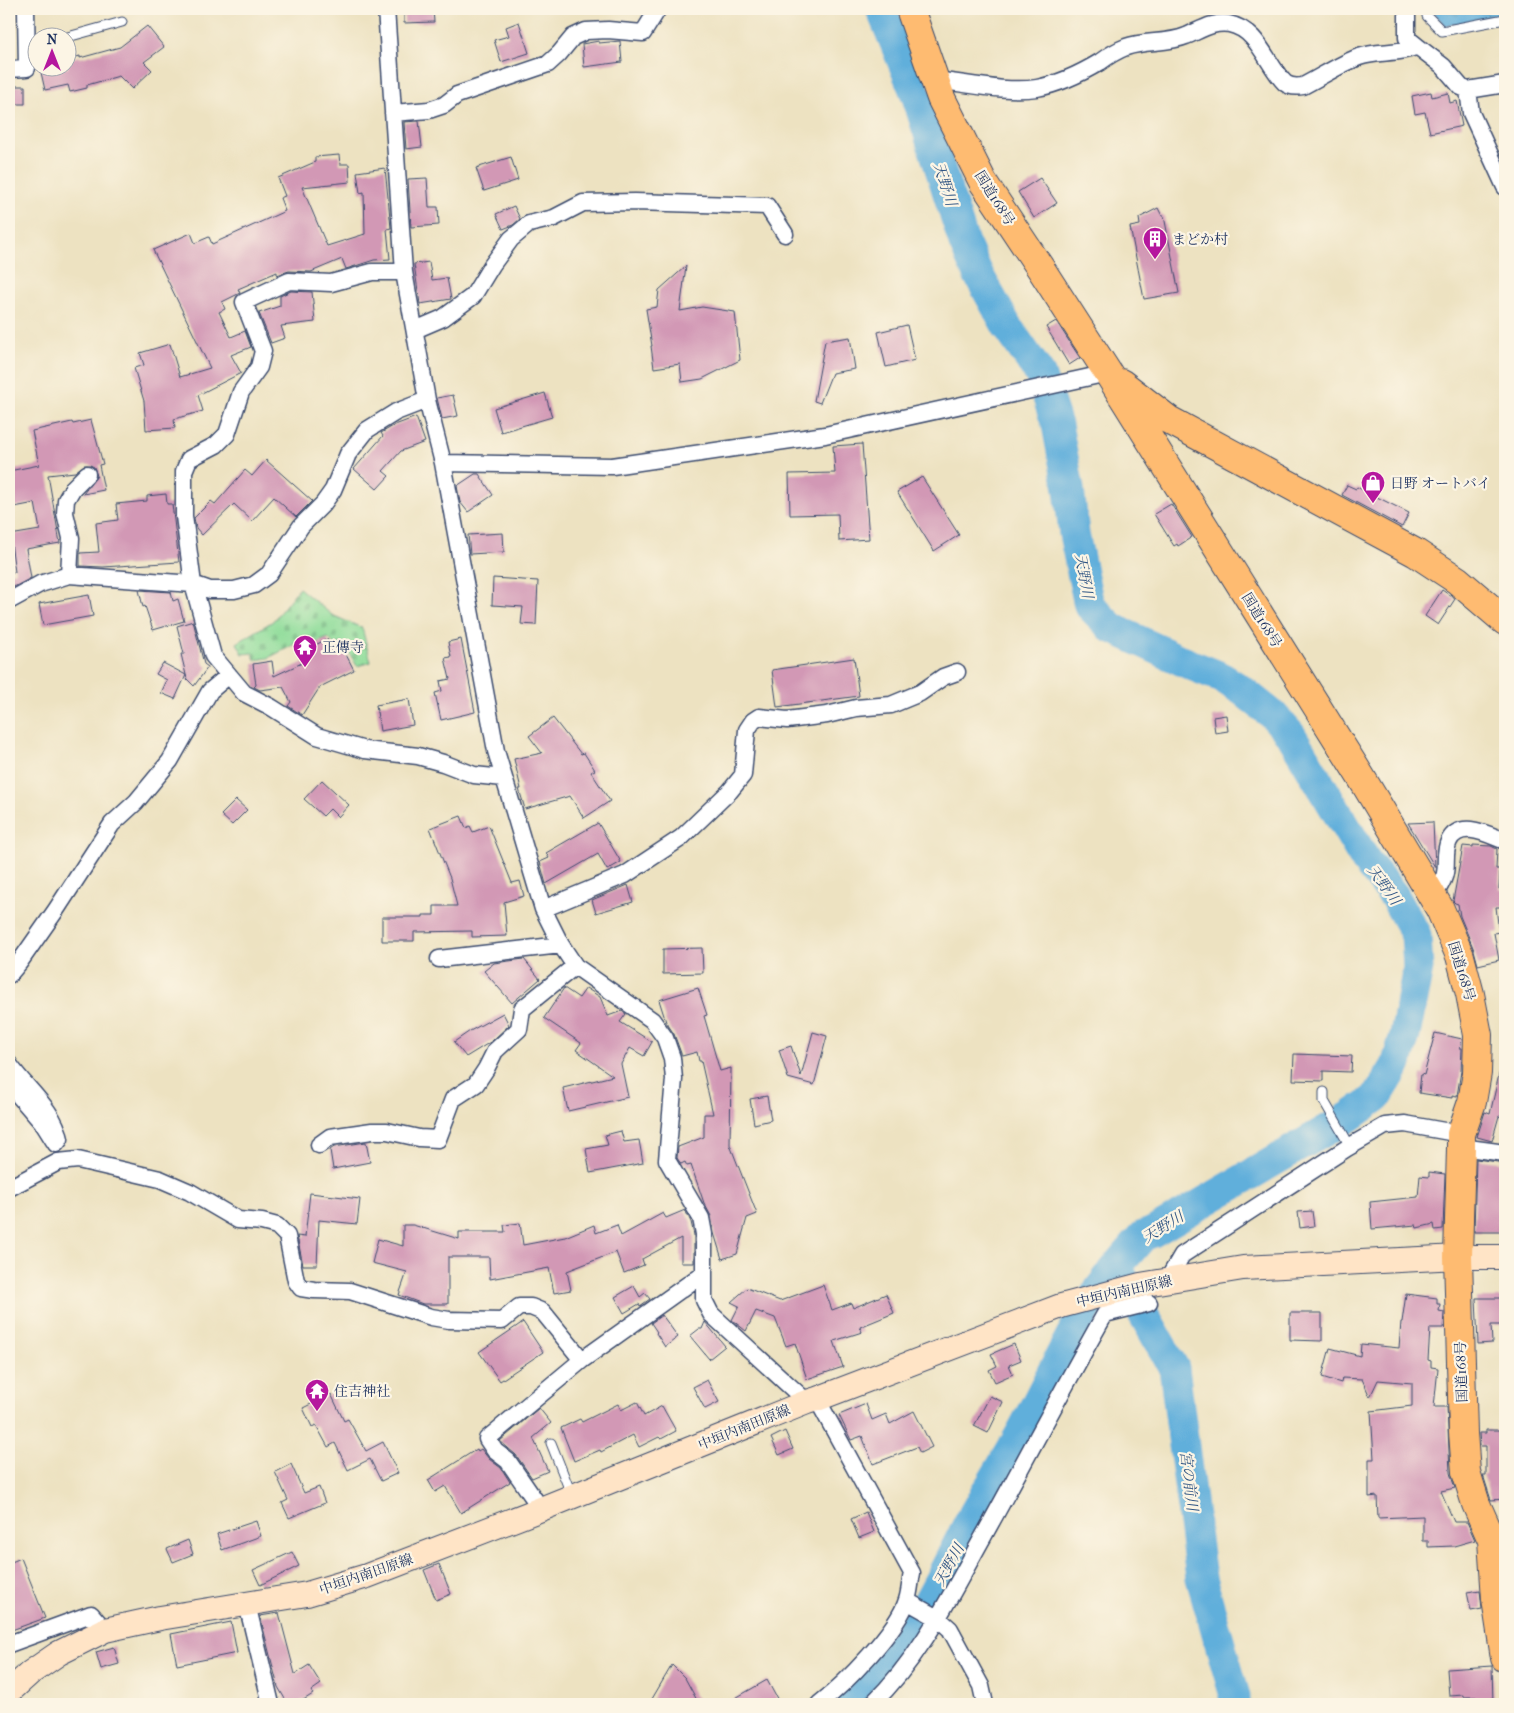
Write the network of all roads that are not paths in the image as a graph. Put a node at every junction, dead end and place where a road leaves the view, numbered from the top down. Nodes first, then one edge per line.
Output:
1 (26, 9) edge
2 (386, 9) edge
3 (658, 9) edge
4 (910, 9) edge
5 (1407, 9) edge
6 (1427, 16) dead end
7 (1505, 19) edge
8 (122, 22) dead end
9 (29, 28) edge
10 (78, 34) edge
11 (1417, 46) junction
12 (28, 64) edge
13 (9, 68) edge
14 (935, 80) junction
15 (1505, 84) edge
16 (1468, 90) junction
17 (393, 112) junction
18 (1505, 187) edge
19 (785, 234) dead end
20 (404, 272) junction
21 (415, 330) junction
22 (1107, 373) junction
23 (427, 400) junction
24 (443, 463) junction
25 (87, 474) dead end
26 (68, 575) junction
27 (193, 584) junction
28 (9, 600) edge
29 (1505, 621) edge
30 (957, 672) dead end
31 (229, 675) junction
32 (504, 778) junction
33 (1505, 841) edge
34 (1433, 898) junction
35 (543, 909) junction
36 (561, 945) junction
37 (439, 959) dead end
38 (575, 966) junction
39 (9, 975) edge
40 (9, 1064) edge
41 (9, 1084) edge
42 (1324, 1092) dead end
43 (1461, 1141) junction
44 (1347, 1142) junction
45 (56, 1144) junction
46 (319, 1145) dead end
47 (1505, 1152) edge
48 (58, 1162) junction
49 (9, 1188) edge
50 (1458, 1257) junction
51 (1505, 1257) edge
52 (704, 1273) junction
53 (1168, 1280) junction
54 (1141, 1295) junction
55 (582, 1360) junction
56 (812, 1400) junction
57 (551, 1443) dead end
58 (572, 1496) junction
59 (541, 1509) junction
60 (907, 1601) junction
61 (247, 1604) junction
62 (939, 1619) junction
63 (105, 1630) junction
64 (9, 1644) edge
65 (1505, 1658) edge
66 (9, 1692) edge
67 (271, 1704) edge
68 (819, 1704) edge
69 (872, 1704) edge
70 (985, 1704) edge

1 - 9 street
2 - 17 street
3 - 17 street
4 - 14 highway, 国道168号
5 - 11 street
6 - 7 lane
8 - 10 lane
11 - 14 street
11 - 16 street
12 - 13 street
14 - 22 highway, 国道168号
15 - 16 street
16 - 18 street
17 - 20 street
19 - 21 street
20 - 21 street
20 - 27 street
21 - 23 street
22 - 24 street
22 - 29 highway, 国道168号
22 - 34 highway, 国道168号
23 - 24 street
23 - 27 street
24 - 32 street
25 - 26 street
26 - 27 street
26 - 28 street
27 - 31 street
30 - 35 street
31 - 32 street
31 - 39 street
32 - 35 street
33 - 34 street
34 - 43 highway, 国道168号
35 - 36 street
36 - 37 street
36 - 38 street
38 - 46 street
38 - 52 street
40 - 45 street
41 - 45 street
42 - 44 lane
43 - 44 street
43 - 47 street
43 - 50 highway, 国道168号
44 - 53 street
45 - 48 street
48 - 49 street
48 - 55 street
50 - 51 main road, 中垣内南田原線
50 - 53 main road, 中垣内南田原線
50 - 65 highway, 国道168号
52 - 55 street
52 - 56 street
53 - 54 main road, 中垣内南田原線
54 - 56 main road, 中垣内南田原線
54 - 62 street
55 - 59 street
56 - 58 main road, 中垣内南田原線
56 - 60 street
57 - 58 lane
58 - 59 main road, 中垣内南田原線
59 - 61 main road, 中垣内南田原線
60 - 62 street
60 - 68 street
61 - 63 main road, 中垣内南田原線
61 - 67 street
62 - 69 street
62 - 70 street
63 - 64 street
63 - 66 main road, 中垣内南田原線

